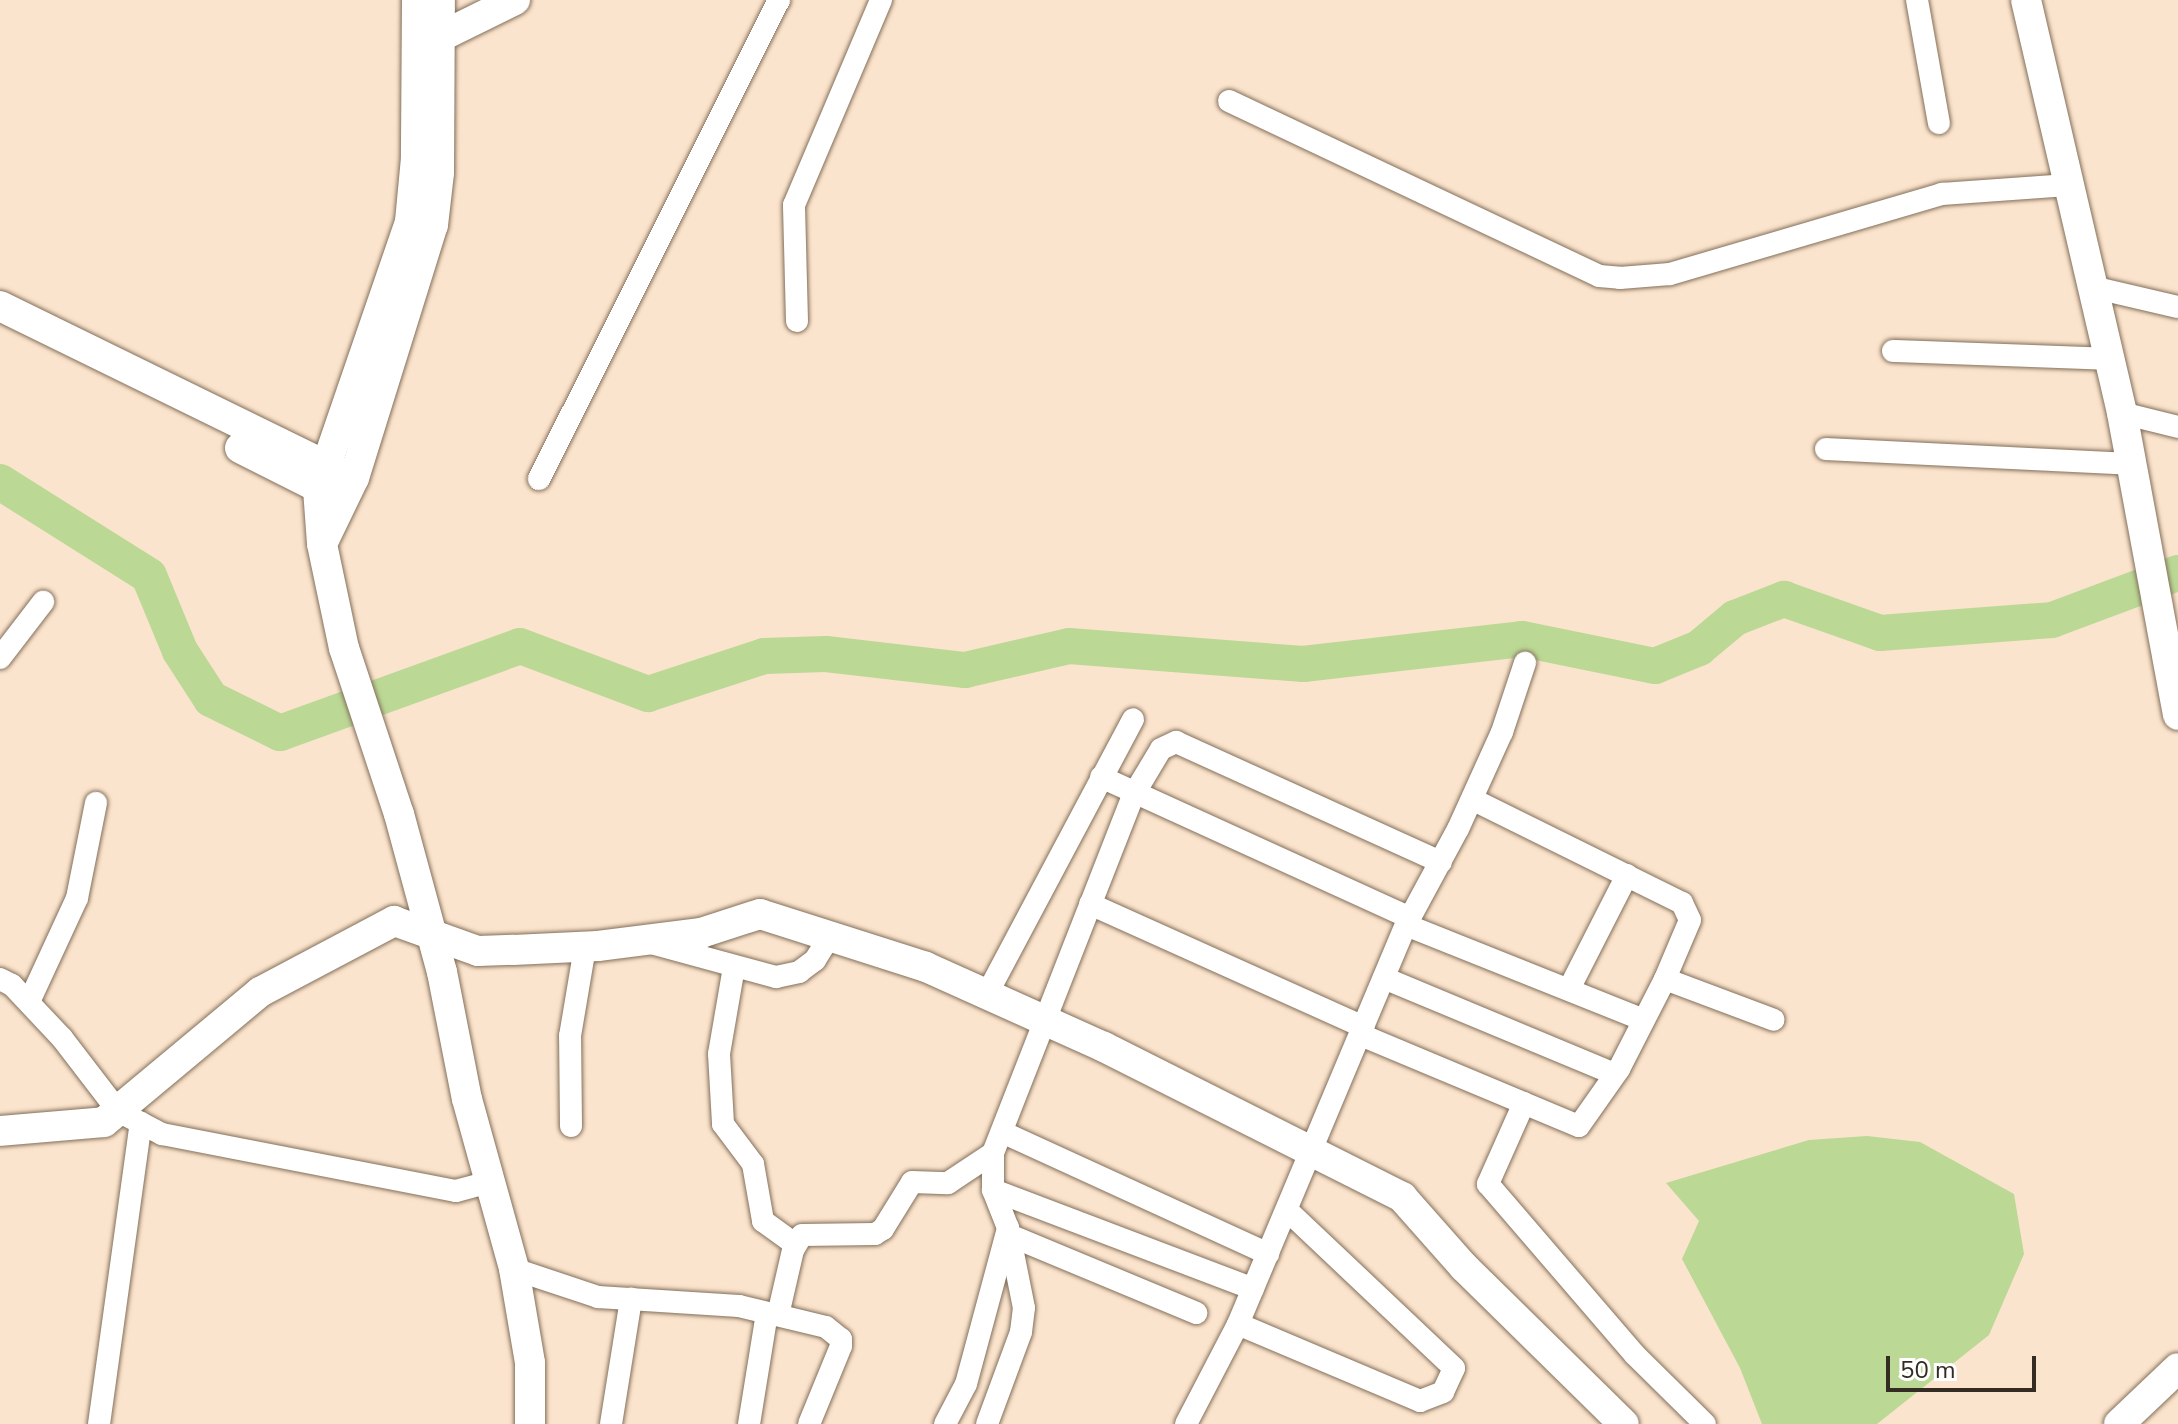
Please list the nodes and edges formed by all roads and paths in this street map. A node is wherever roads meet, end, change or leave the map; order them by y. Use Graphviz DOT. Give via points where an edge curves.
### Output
graph roads {
  1 [pos="397,0"];
  2 [pos="515,0"];
  3 [pos="779,0"];
  4 [pos="881,0"];
  5 [pos="1917,0"];
  6 [pos="2026,0"];
  7 [pos="431,2"];
  8 [pos="472,17"];
  9 [pos="427,34"];
  10 [pos="1229,101"];
  11 [pos="1939,123"];
  12 [pos="2068,185"];
  13 [pos="2092,287"];
  14 [pos="0,306"];
  15 [pos="2178,307"];
  16 [pos="797,321"];
  17 [pos="0,325"];
  18 [pos="1893,351"];
  19 [pos="2109,359"];
  20 [pos="2122,413"];
  21 [pos="2178,427"];
  22 [pos="1826,449"];
  23 [pos="2130,464"];
  24 [pos="322,478"];
  25 [pos="539,479"];
  26 [pos="350,489"];
  27 [pos="322,544"];
  28 [pos="43,602"];
  29 [pos="0,658"];
  30 [pos="1525,663"];
  31 [pos="2178,715"];
  32 [pos="1133,719"];
  33 [pos="1101,777"];
  34 [pos="1134,794"];
  35 [pos="1472,799"];
  36 [pos="96,803"];
  37 [pos="1441,862"];
  38 [pos="1627,875"];
  39 [pos="1090,904"];
  40 [pos="1408,922"];
  41 [pos="431,934"];
  42 [pos="830,936"];
  43 [pos="642,941"];
  44 [pos="585,947"];
  45 [pos="734,967"];
  46 [pos="1384,978"];
  47 [pos="0,979"];
  48 [pos="1665,979"];
  49 [pos="1569,989"];
  50 [pos="987,994"];
  51 [pos="29,1002"];
  52 [pos="1644,1020"];
  53 [pos="1774,1020"];
  54 [pos="1046,1021"];
  55 [pos="1362,1031"];
  56 [pos="1615,1074"];
  57 [pos="1524,1103"];
  58 [pos="129,1117"];
  59 [pos="571,1126"];
  60 [pos="0,1131"];
  61 [pos="1002,1132"];
  62 [pos="993,1153"];
  63 [pos="1312,1154"];
  64 [pos="490,1182"];
  65 [pos="993,1190"];
  66 [pos="1287,1210"];
  67 [pos="1009,1232"];
  68 [pos="795,1244"];
  69 [pos="1268,1254"];
  70 [pos="514,1269"];
  71 [pos="1253,1289"];
  72 [pos="631,1299"];
  73 [pos="1196,1313"];
  74 [pos="772,1314"];
  75 [pos="1238,1324"];
  76 [pos="2178,1368"];
  77 [pos="99,1424"];
  78 [pos="530,1424"];
  79 [pos="611,1424"];
  80 [pos="749,1424"];
  81 [pos="809,1424"];
  82 [pos="945,1424"];
  83 [pos="987,1424"];
  84 [pos="1186,1424"];
  85 [pos="1624,1424"];
  86 [pos="1705,1424"];
  87 [pos="2119,1424"];
  1 -- 9 [label="street"];
  2 -- 8 [label="street"];
  3 -- 25 [label="street"];
  4 -- 16 [label="street" via="794,205"];
  5 -- 11 [label="street"];
  6 -- 12 [label="street"];
  7 -- 8 [label="street"];
  7 -- 9 [label="street"];
  8 -- 9 [label="street"];
  9 -- 24 [label="street" via="410,222"];
  9 -- 26 [label="street" via="439,173 433,225"];
  10 -- 12 [label="street" via="1599,276 1670,274 1942,194"];
  12 -- 13 [label="street"];
  13 -- 15 [label="street"];
  13 -- 19 [label="street"];
  14 -- 24 [label="street"];
  17 -- 24 [label="street"];
  18 -- 19 [label="street"];
  19 -- 20 [label="street"];
  20 -- 21 [label="street"];
  20 -- 23 [label="street"];
  22 -- 23 [label="street"];
  23 -- 31 [label="street"];
  24 -- 26 [label="street"];
  24 -- 27 [label="street"];
  26 -- 27 [label="street"];
  27 -- 41 [label="street" via="344,648"];
  28 -- 29 [label="street"];
  30 -- 35 [label="street"];
  32 -- 33 [label="street"];
  33 -- 34 [label="street"];
  33 -- 50 [label="street"];
  34 -- 37 [label="street" via="1161,749 1176,742"];
  34 -- 39 [label="street"];
  34 -- 40 [label="street"];
  35 -- 37 [label="street"];
  35 -- 38 [label="street"];
  36 -- 51 [label="street" via="77,898"];
  37 -- 40 [label="street"];
  38 -- 48 [label="street" via="1689,911"];
  38 -- 49 [label="street"];
  39 -- 54 [label="street"];
  39 -- 55 [label="street"];
  40 -- 46 [label="street"];
  40 -- 49 [label="street"];
  41 -- 44 [label="street" via="478,951"];
  41 -- 58 [label="street" via="394,921 260,992"];
  41 -- 64 [label="street"];
  42 -- 43 [label="street" via="760,914 701,933"];
  42 -- 45 [label="street" via="815,960 799,972 776,977"];
  42 -- 50 [label="street" via="926,967"];
  43 -- 44 [label="street"];
  43 -- 45 [label="street"];
  44 -- 59 [label="street" via="570,1036"];
  45 -- 68 [label="street" via="719,1054 723,1124 753,1164 763,1221"];
  46 -- 55 [label="street"];
  46 -- 56 [label="street"];
  47 -- 51 [label="street"];
  48 -- 52 [label="street"];
  48 -- 53 [label="street"];
  49 -- 52 [label="street"];
  50 -- 54 [label="street"];
  51 -- 58 [label="street"];
  52 -- 56 [label="street"];
  54 -- 61 [label="street"];
  54 -- 63 [label="street"];
  55 -- 57 [label="street"];
  55 -- 63 [label="street"];
  56 -- 57 [label="street" via="1579,1126"];
  57 -- 86 [label="street" via="1488,1184 1635,1355"];
  58 -- 60 [label="street"];
  58 -- 64 [label="street" via="162,1134 456,1191"];
  58 -- 77 [label="street"];
  61 -- 62 [label="street"];
  61 -- 69 [label="street"];
  62 -- 65 [label="street"];
  62 -- 68 [label="street" via="948,1183 912,1182 875,1234 810,1233"];
  63 -- 66 [label="street"];
  63 -- 85 [label="street" via="1402,1197"];
  64 -- 70 [label="street"];
  65 -- 67 [label="street"];
  65 -- 71 [label="street"];
  66 -- 69 [label="street"];
  66 -- 75 [label="street" via="1454,1368 1443,1392 1420,1401"];
  67 -- 73 [label="street"];
  67 -- 82 [label="street" via="966,1384"];
  67 -- 83 [label="street" via="1024,1308 1021,1332"];
  68 -- 74 [label="street"];
  69 -- 71 [label="street"];
  70 -- 72 [label="street" via="579,1292"];
  70 -- 78 [label="street" via="530,1363"];
  71 -- 75 [label="street"];
  72 -- 74 [label="street" via="739,1306"];
  72 -- 79 [label="street"];
  74 -- 80 [label="street"];
  74 -- 81 [label="street" via="826,1327 841,1339"];
  75 -- 84 [label="street"];
  76 -- 87 [label="street"];
}
